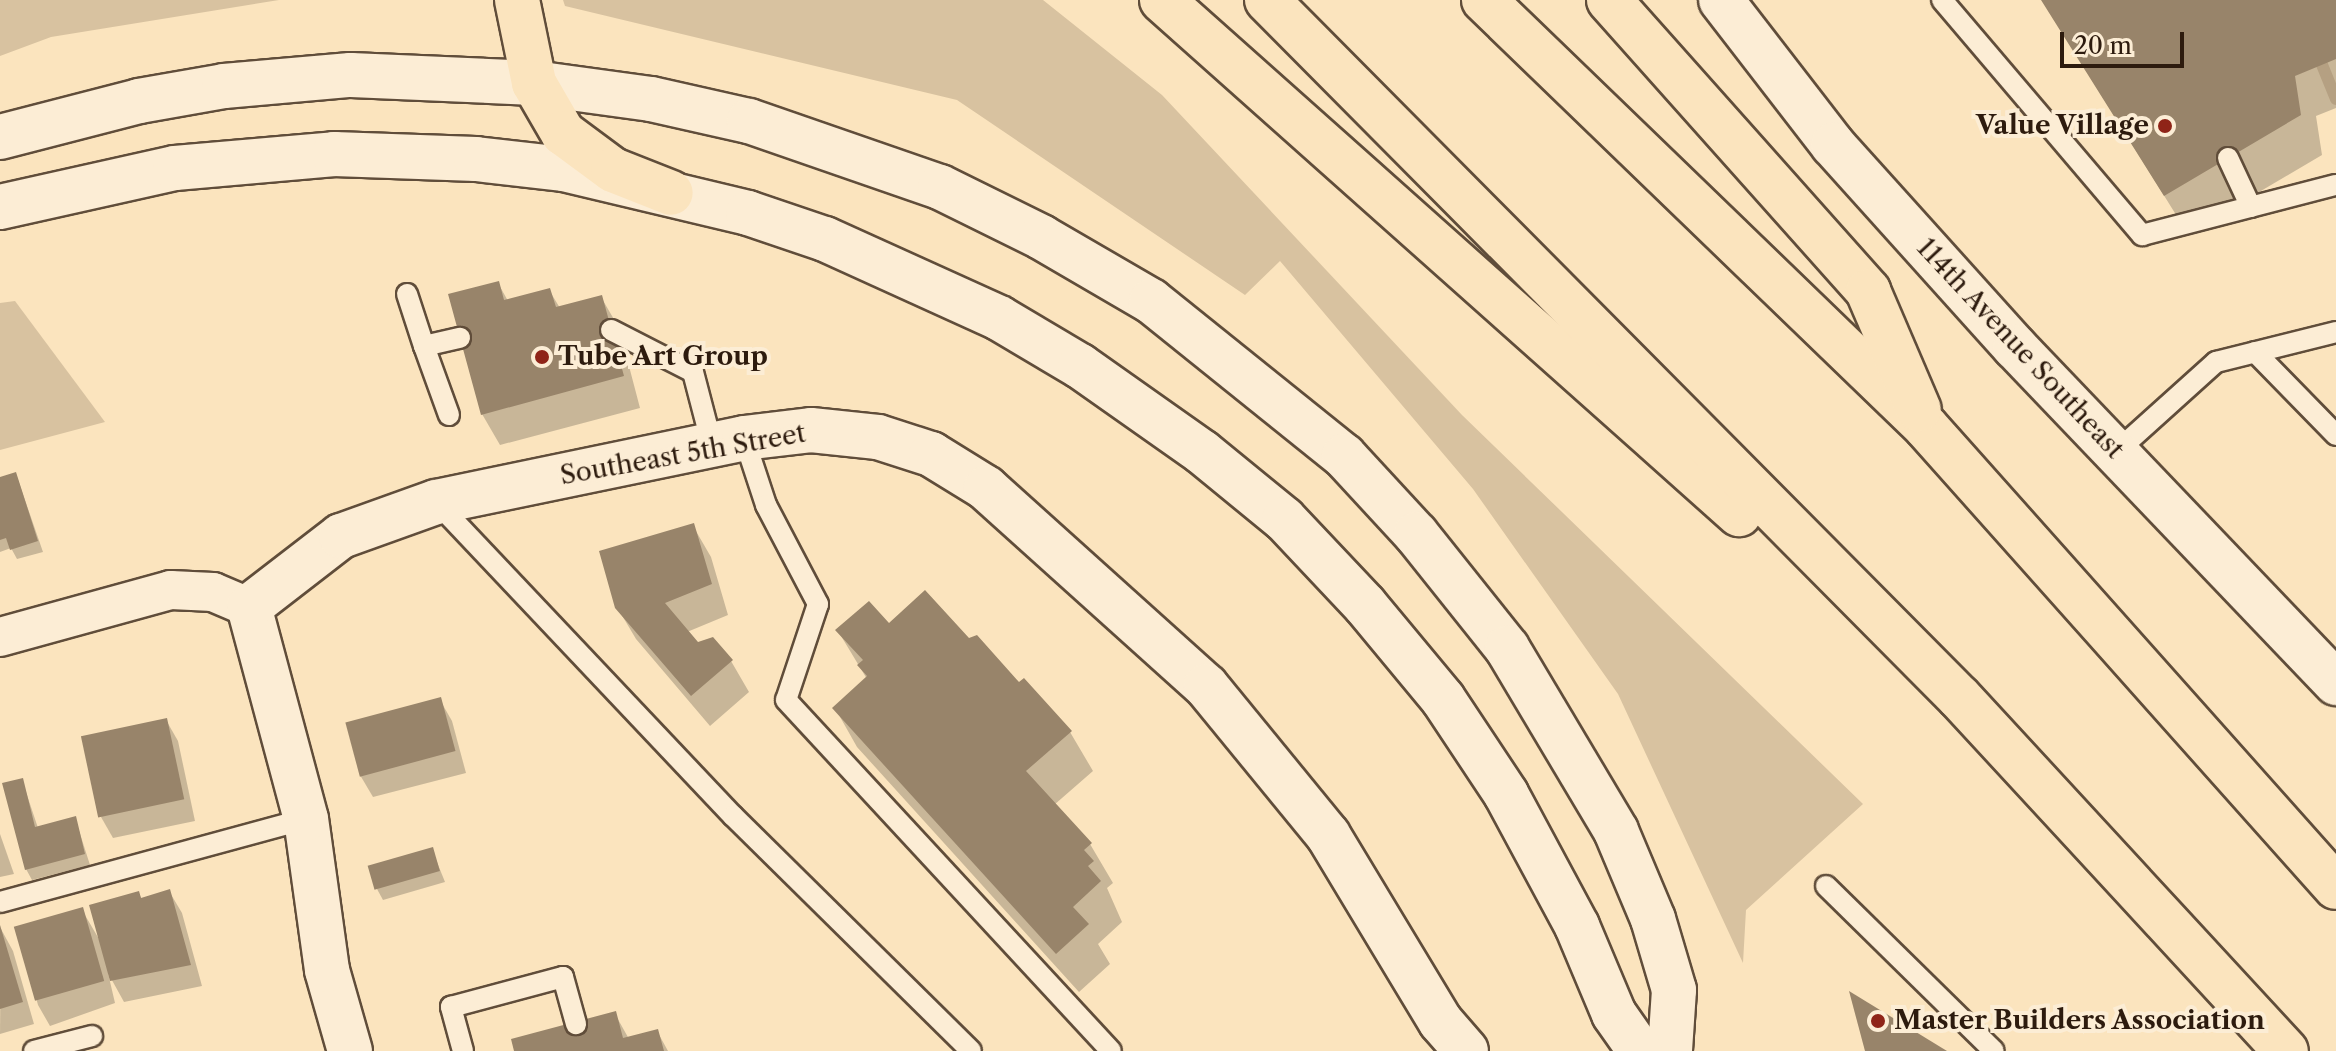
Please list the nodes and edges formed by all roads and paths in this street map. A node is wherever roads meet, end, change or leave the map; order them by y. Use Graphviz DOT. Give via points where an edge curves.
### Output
graph roads {
  1 [pos="1162,0"];
  2 [pos="1267,0"];
  3 [pos="1484,0"];
  4 [pos="1609,0"];
  5 [pos="1721,0"];
  6 [pos="1942,0"];
  7 [pos="520,14"];
  8 [pos="534,83"];
  9 [pos="0,137"];
  10 [pos="2228,158"];
  11 [pos="2336,185"];
  12 [pos="671,193"];
  13 [pos="0,207"];
  14 [pos="2251,207"];
  15 [pos="407,294"];
  16 [pos="611,330"];
  17 [pos="2336,332"];
  18 [pos="460,338"];
  19 [pos="424,346"];
  20 [pos="2255,352"];
  21 [pos="449,415"];
  22 [pos="1926,427"];
  23 [pos="2336,435"];
  24 [pos="728,442"];
  25 [pos="2116,452"];
  26 [pos="436,502"];
  27 [pos="249,607"];
  28 [pos="0,637"];
  29 [pos="2336,683"];
  30 [pos="1959,697"];
  31 [pos="306,819"];
  32 [pos="1826,886"];
  33 [pos="2336,887"];
  34 [pos="0,902"];
  35 [pos="576,1024"];
  36 [pos="92,1036"];
  37 [pos="34,1051"];
  38 [pos="350,1051"];
  39 [pos="463,1051"];
  40 [pos="971,1051"];
  41 [pos="1111,1051"];
  42 [pos="1466,1051"];
  43 [pos="1640,1051"];
  44 [pos="1670,1051"];
  45 [pos="1994,1051"];
  46 [pos="2286,1051"];
  1 -- 30 [label="highway" via="1813,580"];
  2 -- 30 [label="highway"];
  3 -- 22 [label="highway"];
  4 -- 22 [label="highway" via="1868,291"];
  5 -- 25 [label="main road, 114th Avenue Southeast" via="1833,145"];
  6 -- 14 [label="lane" via="2142,235"];
  7 -- 8 [label="highway"];
  8 -- 9 [label="main road" via="351,75 224,86 139,101"];
  8 -- 12 [label="highway" via="547,112 583,152"];
  8 -- 44 [label="main road" via="651,99 749,121 940,187 1041,237 1151,301 1263,386 1344,456 1416,534 1507,648 1571,749 1616,831 1653,919 1674,990"];
  10 -- 14 [label="lane"];
  11 -- 14 [label="lane"];
  12 -- 13 [label="main road" via="564,169 476,159 334,154 175,168"];
  12 -- 43 [label="main road" via="825,239 999,318 1129,401 1284,519 1443,699 1506,794 1577,926 1614,1014"];
  15 -- 19 [label="lane"];
  16 -- 24 [label="lane" via="693,372"];
  17 -- 20 [label="lane"];
  18 -- 19 [label="lane"];
  19 -- 21 [label="lane"];
  20 -- 23 [label="lane"];
  20 -- 25 [label="lane" via="2216,362"];
  22 -- 33 [label="highway"];
  24 -- 26 [label="main road, Southeast 5th Street"];
  24 -- 41 [label="lane" via="818,604 786,700"];
  24 -- 42 [label="main road, Southeast 5th Street" via="811,430 878,437 931,454 986,488 1206,686 1328,835 1441,1022"];
  25 -- 29 [label="main road, 114th Avenue Southeast"];
  26 -- 27 [label="main road, Southeast 5th Street" via="341,536"];
  26 -- 40 [label="lane" via="733,816"];
  27 -- 28 [label="street" via="213,592 171,590"];
  27 -- 31 [label="main road"];
  30 -- 46 [label="highway"];
  31 -- 34 [label="lane"];
  31 -- 38 [label="main road" via="327,970"];
  32 -- 45 [label="lane"];
  35 -- 39 [label="lane" via="563,977 451,1007"];
  36 -- 37 [label="lane"];
}
